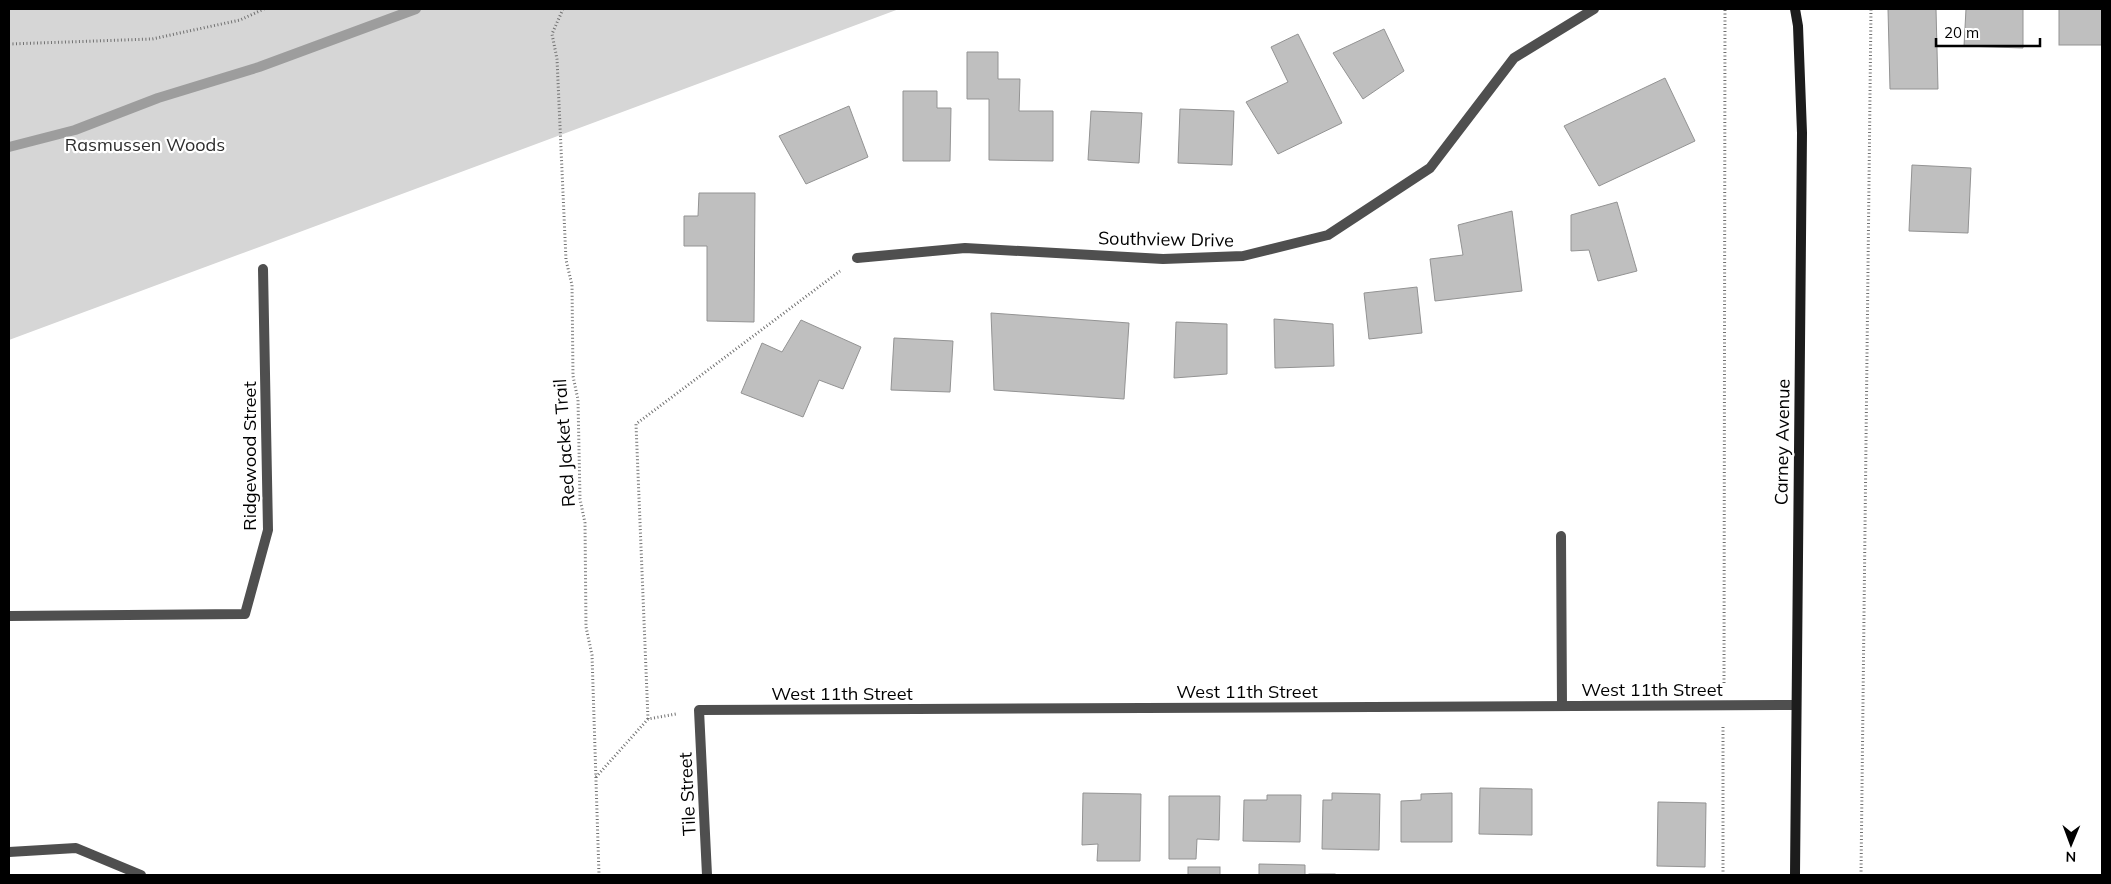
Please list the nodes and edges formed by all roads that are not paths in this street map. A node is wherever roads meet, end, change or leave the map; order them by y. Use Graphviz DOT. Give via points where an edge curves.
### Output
graph roads {
  1 [pos="1594,9"];
  2 [pos="1795,9"];
  3 [pos="857,258"];
  4 [pos="263,269"];
  5 [pos="1561,536"];
  6 [pos="9,616"];
  7 [pos="1796,705"];
  8 [pos="1562,706"];
  9 [pos="699,710"];
  10 [pos="9,852"];
  11 [pos="142,875"];
  12 [pos="706,875"];
  13 [pos="1795,875"];
  1 -- 3 [label="street, Southview Drive" via="1514,58 1430,168 1328,236 1243,256 1163,258 965,248"];
  2 -- 7 [label="main road, Carney Avenue" via="1802,134"];
  4 -- 6 [label="street, Ridgewood Street" via="268,530 245,614"];
  5 -- 8 [label="street"];
  7 -- 8 [label="street, West 11th Street"];
  7 -- 13 [label="main road, Carney Avenue"];
  8 -- 9 [label="street, West 11th Street"];
  9 -- 12 [label="street, Tile Street"];
  10 -- 11 [label="street" via="76,848"];
}
